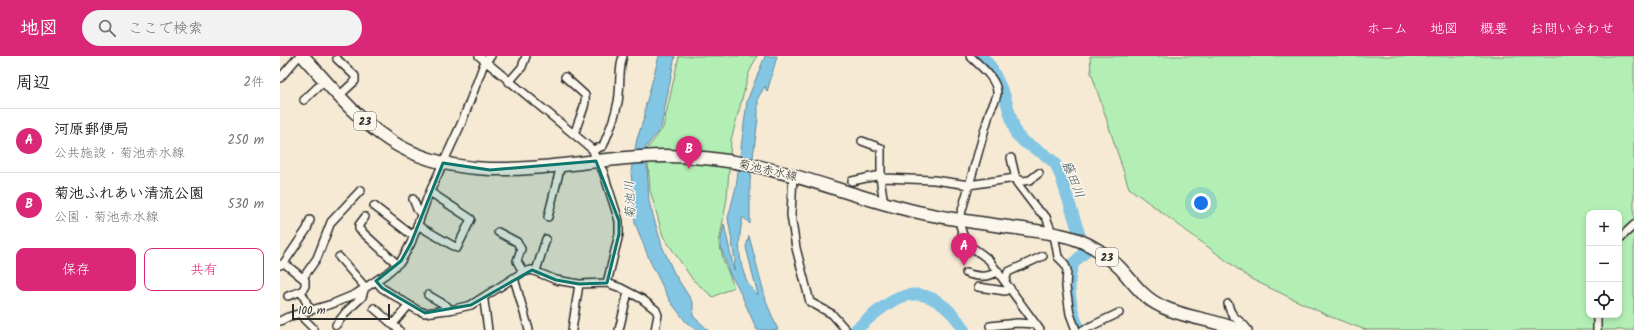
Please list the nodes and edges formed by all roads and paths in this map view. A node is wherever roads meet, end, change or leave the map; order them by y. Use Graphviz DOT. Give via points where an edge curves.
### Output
graph roads {
  1 [pos="300,56"];
  2 [pos="303,56"];
  3 [pos="479,56"];
  4 [pos="491,56"];
  5 [pos="526,56"];
  6 [pos="623,56"];
  7 [pos="970,56"];
  8 [pos="337,59"];
  9 [pos="485,61"];
  10 [pos="565,77"];
  11 [pos="280,78"];
  12 [pos="325,80"];
  13 [pos="509,82"];
  14 [pos="340,95"];
  15 [pos="304,100"];
  16 [pos="575,135"];
  17 [pos="862,141"];
  18 [pos="595,156"];
  19 [pos="1011,158"];
  20 [pos="443,163"];
  21 [pos="561,165"];
  22 [pos="1039,173"];
  23 [pos="792,175"];
  24 [pos="880,177"];
  25 [pos="1015,178"];
  26 [pos="852,181"];
  27 [pos="969,185"];
  28 [pos="361,190"];
  29 [pos="430,192"];
  30 [pos="413,199"];
  31 [pos="884,204"];
  32 [pos="374,206"];
  33 [pos="421,214"];
  34 [pos="365,217"];
  35 [pos="548,217"];
  36 [pos="310,220"];
  37 [pos="959,221"];
  38 [pos="418,224"];
  39 [pos="1634,225"];
  40 [pos="498,232"];
  41 [pos="1053,233"];
  42 [pos="413,236"];
  43 [pos="1622,236"];
  44 [pos="546,240"];
  45 [pos="1043,256"];
  46 [pos="339,257"];
  47 [pos="282,264"];
  48 [pos="397,264"];
  49 [pos="536,271"];
  50 [pos="998,271"];
  51 [pos="523,272"];
  52 [pos="966,273"];
  53 [pos="303,278"];
  54 [pos="514,278"];
  55 [pos="376,281"];
  56 [pos="1005,281"];
  57 [pos="607,283"];
  58 [pos="578,284"];
  59 [pos="366,287"];
  60 [pos="978,287"];
  61 [pos="1010,288"];
  62 [pos="301,291"];
  63 [pos="628,292"];
  64 [pos="428,295"];
  65 [pos="288,296"];
  66 [pos="482,298"];
  67 [pos="1228,304"];
  68 [pos="409,305"];
  69 [pos="374,308"];
  70 [pos="310,310"];
  71 [pos="449,310"];
  72 [pos="302,313"];
  73 [pos="1119,313"];
  74 [pos="1597,318"];
  75 [pos="280,321"];
  76 [pos="393,324"];
  77 [pos="336,325"];
  78 [pos="990,326"];
  79 [pos="1038,327"];
  80 [pos="1222,327"];
  81 [pos="313,328"];
  82 [pos="399,330"];
  83 [pos="488,330"];
  84 [pos="529,330"];
  85 [pos="572,330"];
  86 [pos="619,330"];
  87 [pos="655,330"];
  88 [pos="846,330"];
  89 [pos="1076,330"];
  90 [pos="1082,330"];
  91 [pos="1238,330"];
  92 [pos="1248,330"];
  93 [pos="1597,330"];
  1 -- 11 [label="street"];
  2 -- 12 [label="main road, 菊池赤水線 / 23"];
  3 -- 9 [label="street"];
  4 -- 9 [label="street"];
  5 -- 13 [label="street" via="522,68"];
  6 -- 18 [label="street" via="618,102 612,126 603,146"];
  7 -- 27 [label="street" via="990,77 997,94"];
  8 -- 14 [label="street" via="355,76 355,81"];
  9 -- 13 [label="street"];
  9 -- 20 [label="street"];
  10 -- 16 [label="street" via="585,95 586,101"];
  12 -- 14 [label="main road, 菊池赤水線 / 23"];
  12 -- 15 [label="street"];
  13 -- 16 [label="street"];
  14 -- 20 [label="main road, 菊池赤水線 / 23" via="368,123 400,146"];
  16 -- 18 [label="street"];
  17 -- 24 [label="street" via="880,148"];
  18 -- 21 [label="main road, 菊池赤水線 / 23"];
  18 -- 23 [label="main road, 菊池赤水線 / 23" via="615,159 672,156 704,158"];
  18 -- 57 [label="street" via="603,171 619,221 619,234"];
  19 -- 25 [label="street"];
  20 -- 21 [label="main road, 菊池赤水線 / 23" via="490,170"];
  20 -- 29 [label="street"];
  21 -- 35 [label="street"];
  22 -- 25 [label="street" via="1030,180"];
  23 -- 31 [label="main road, 菊池赤水線 / 23"];
  23 -- 88 [label="street" via="791,215 796,248 810,302 823,308"];
  24 -- 26 [label="street"];
  24 -- 27 [label="street"];
  24 -- 31 [label="street"];
  25 -- 27 [label="street"];
  25 -- 41 [label="street" via="1036,208 1046,217"];
  27 -- 37 [label="street"];
  28 -- 53 [label="street" via="331,222 317,258"];
  29 -- 33 [label="street"];
  29 -- 38 [label="street" via="471,219 456,248"];
  30 -- 33 [label="street"];
  31 -- 37 [label="main road, 菊池赤水線 / 23"];
  32 -- 42 [label="street"];
  33 -- 38 [label="street"];
  34 -- 48 [label="street" via="359,225 359,230"];
  36 -- 47 [label="street" via="307,229"];
  37 -- 41 [label="main road, 菊池赤水線 / 23"];
  37 -- 50 [label="street" via="966,243 989,260"];
  38 -- 42 [label="street"];
  39 -- 43 [label="street"];
  40 -- 51 [label="street" via="517,242 522,249 517,261"];
  41 -- 80 [label="main road, 菊池赤水線 / 23" via="1093,247 1119,268 1144,295 1161,306"];
  41 -- 89 [label="street" via="1058,257 1067,270 1066,286 1070,314"];
  42 -- 48 [label="street" via="411,244"];
  44 -- 49 [label="street"];
  45 -- 56 [label="street" via="1008,272"];
  46 -- 59 [label="street"];
  47 -- 53 [label="street"];
  48 -- 55 [label="street"];
  49 -- 51 [label="street"];
  49 -- 58 [label="street" via="556,280"];
  50 -- 52 [label="street" via="991,276"];
  50 -- 56 [label="street"];
  51 -- 54 [label="street"];
  53 -- 62 [label="street" via="306,280"];
  54 -- 66 [label="street"];
  54 -- 84 [label="street"];
  55 -- 59 [label="street"];
  55 -- 68 [label="street" via="382,288"];
  56 -- 61 [label="street"];
  57 -- 58 [label="street"];
  57 -- 63 [label="street"];
  58 -- 85 [label="street"];
  59 -- 70 [label="street" via="341,301"];
  59 -- 77 [label="street" via="362,297"];
  60 -- 61 [label="street" via="1005,291"];
  61 -- 79 [label="street"];
  62 -- 65 [label="street"];
  62 -- 70 [label="street"];
  63 -- 86 [label="street"];
  63 -- 87 [label="street" via="642,298 656,310 658,315"];
  64 -- 71 [label="street" via="447,306"];
  66 -- 71 [label="street" via="471,305"];
  66 -- 83 [label="street"];
  67 -- 92 [label="street" via="1234,317"];
  68 -- 71 [label="street" via="425,313"];
  68 -- 76 [label="street"];
  69 -- 76 [label="street"];
  70 -- 72 [label="street"];
  72 -- 75 [label="street"];
  72 -- 81 [label="street"];
  73 -- 90 [label="street"];
  74 -- 93 [label="street"];
  76 -- 82 [label="street"];
  78 -- 79 [label="street" via="1018,323"];
  80 -- 91 [label="main road, 菊池赤水線 / 23"];
}
